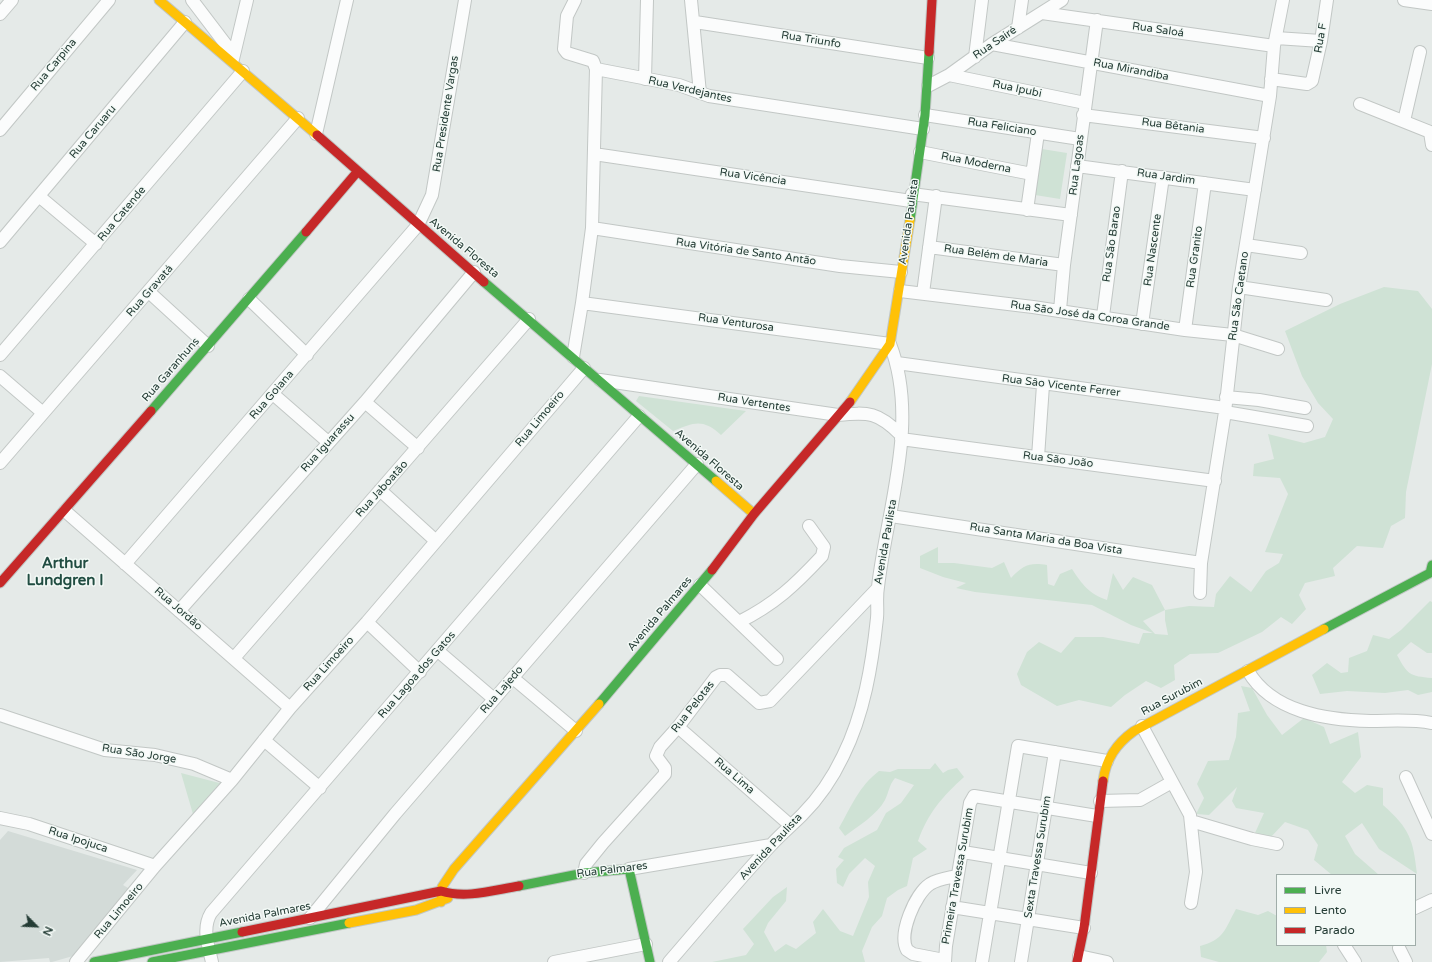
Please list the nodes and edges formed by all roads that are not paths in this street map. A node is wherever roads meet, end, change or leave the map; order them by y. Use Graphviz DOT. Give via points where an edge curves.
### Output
graph roads {
  1 [pos="12,0"];
  2 [pos="109,0"];
  3 [pos="159,0"];
  4 [pos="192,0"];
  5 [pos="247,0"];
  6 [pos="347,0"];
  7 [pos="465,0"];
  8 [pos="575,0"];
  9 [pos="647,0"];
  10 [pos="691,0"];
  11 [pos="932,0"];
  12 [pos="982,0"];
  13 [pos="1022,0"];
  14 [pos="1062,0"];
  15 [pos="1283,0"];
  16 [pos="1327,0"];
  17 [pos="1404,0"];
  18 [pos="1432,4"];
  19 [pos="1042,13"];
  20 [pos="0,14"];
  21 [pos="1096,20"];
  22 [pos="185,22"];
  23 [pos="694,22"];
  24 [pos="1018,28"];
  25 [pos="1321,41"];
  26 [pos="1275,42"];
  27 [pos="992,44"];
  28 [pos="1420,52"];
  29 [pos="975,57"];
  30 [pos="233,58"];
  31 [pos="928,58"];
  32 [pos="1091,62"];
  33 [pos="596,69"];
  34 [pos="242,71"];
  35 [pos="949,74"];
  36 [pos="644,79"];
  37 [pos="1272,79"];
  38 [pos="928,86"];
  39 [pos="700,93"];
  40 [pos="1270,96"];
  41 [pos="1085,103"];
  42 [pos="1360,104"];
  43 [pos="925,115"];
  44 [pos="1083,115"];
  45 [pos="298,118"];
  46 [pos="1404,121"];
  47 [pos="923,129"];
  48 [pos="0,130"];
  49 [pos="1038,133"];
  50 [pos="316,134"];
  51 [pos="1264,138"];
  52 [pos="1080,139"];
  53 [pos="1432,145"];
  54 [pos="920,152"];
  55 [pos="594,154"];
  56 [pos="1077,166"];
  57 [pos="358,171"];
  58 [pos="1122,171"];
  59 [pos="1032,174"];
  60 [pos="1163,177"];
  61 [pos="1205,183"];
  62 [pos="1255,190"];
  63 [pos="936,196"];
  64 [pos="40,197"];
  65 [pos="912,197"];
  66 [pos="1027,210"];
  67 [pos="1071,215"];
  68 [pos="418,225"];
  69 [pos="592,228"];
  70 [pos="0,242"];
  71 [pos="96,244"];
  72 [pos="1246,245"];
  73 [pos="929,247"];
  74 [pos="1301,253"];
  75 [pos="1064,264"];
  76 [pos="474,272"];
  77 [pos="901,272"];
  78 [pos="1239,287"];
  79 [pos="900,291"];
  80 [pos="149,292"];
  81 [pos="923,293"];
  82 [pos="249,299"];
  83 [pos="1326,300"];
  84 [pos="582,303"];
  85 [pos="1060,310"];
  86 [pos="1102,316"];
  87 [pos="529,319"];
  88 [pos="1142,324"];
  89 [pos="1185,330"];
  90 [pos="1233,335"];
  91 [pos="890,344"];
  92 [pos="208,346"];
  93 [pos="1278,349"];
  94 [pos="0,355"];
  95 [pos="307,355"];
  96 [pos="573,357"];
  97 [pos="897,363"];
  98 [pos="584,368"];
  99 [pos="0,376"];
  100 [pos="600,380"];
  101 [pos="1043,385"];
  102 [pos="273,394"];
  103 [pos="364,402"];
  104 [pos="1225,406"];
  105 [pos="1305,408"];
  106 [pos="43,413"];
  107 [pos="838,415"];
  108 [pos="639,416"];
  109 [pos="1307,426"];
  110 [pos="901,437"];
  111 [pos="328,442"];
  112 [pos="418,448"];
  113 [pos="1038,457"];
  114 [pos="0,463"];
  115 [pos="697,464"];
  116 [pos="1215,481"];
  117 [pos="380,490"];
  118 [pos="65,511"];
  119 [pos="754,514"];
  120 [pos="891,516"];
  121 [pos="809,526"];
  122 [pos="436,541"];
  123 [pos="1201,563"];
  124 [pos="126,564"];
  125 [pos="1431,571"];
  126 [pos="0,583"];
  127 [pos="700,586"];
  128 [pos="877,589"];
  129 [pos="1200,593"];
  130 [pos="180,611"];
  131 [pos="366,622"];
  132 [pos="739,622"];
  133 [pos="438,651"];
  134 [pos="234,658"];
  135 [pos="777,659"];
  136 [pos="1248,670"];
  137 [pos="420,672"];
  138 [pos="513,678"];
  139 [pos="494,699"];
  140 [pos="290,708"];
  141 [pos="0,715"];
  142 [pos="1432,723"];
  143 [pos="1142,726"];
  144 [pos="678,727"];
  145 [pos="576,731"];
  146 [pos="264,740"];
  147 [pos="1055,752"];
  148 [pos="1107,761"];
  149 [pos="1406,777"];
  150 [pos="232,780"];
  151 [pos="1172,782"];
  152 [pos="320,788"];
  153 [pos="1100,801"];
  154 [pos="1009,802"];
  155 [pos="1046,809"];
  156 [pos="1097,816"];
  157 [pos="0,818"];
  158 [pos="1191,821"];
  159 [pos="790,825"];
  160 [pos="1432,834"];
  161 [pos="1277,844"];
  162 [pos="771,845"];
  163 [pos="962,852"];
  164 [pos="1000,857"];
  165 [pos="1037,863"];
  166 [pos="155,866"];
  167 [pos="629,869"];
  168 [pos="584,873"];
  169 [pos="1091,873"];
  170 [pos="957,876"];
  171 [pos="441,891"];
  172 [pos="453,895"];
  173 [pos="1432,900"];
  174 [pos="441,902"];
  175 [pos="1191,903"];
  176 [pos="952,907"];
  177 [pos="1416,908"];
  178 [pos="990,913"];
  179 [pos="310,918"];
  180 [pos="1027,919"];
  181 [pos="1084,928"];
  182 [pos="646,944"];
  183 [pos="1345,946"];
  184 [pos="1399,948"];
  185 [pos="210,950"];
  186 [pos="1078,959"];
  187 [pos="945,961"];
  188 [pos="76,962"];
  189 [pos="94,962"];
  190 [pos="152,962"];
  191 [pos="554,962"];
  192 [pos="650,962"];
  193 [pos="669,962"];
  194 [pos="982,962"];
  195 [pos="1021,962"];
  196 [pos="1107,962"];
  197 [pos="1356,962"];
  198 [pos="1406,962"];
  1 -- 20 [label="street"];
  2 -- 48 [label="street, Rua Carpina"];
  3 -- 22 [label="main road, Avenida Floresta"];
  4 -- 30 [label="street"];
  5 -- 30 [label="street"];
  6 -- 50 [label="street"];
  7 -- 68 [label="street, Rua Presidente Vargas" via="432,195"];
  8 -- 33 [label="street, Rua Verdejantes" via="568,16 564,49 567,53 593,61"];
  9 -- 36 [label="street"];
  10 -- 23 [label="street"];
  11 -- 31 [label="main road, Avenida Paulista"];
  12 -- 29 [label="street"];
  13 -- 24 [label="street"];
  14 -- 19 [label="street, Rua Sairé"];
  15 -- 26 [label="street, Rua São Caetano"];
  16 -- 25 [label="street, Rua F"];
  17 -- 18 [label="street"];
  19 -- 21 [label="street, Rua Saloá"];
  19 -- 24 [label="street, Rua Sairé"];
  21 -- 26 [label="street, Rua Saloá"];
  21 -- 32 [label="street, Rua Lagoas"];
  22 -- 30 [label="main road, Avenida Floresta"];
  22 -- 64 [label="street, Rua Caruaru"];
  23 -- 31 [label="street, Rua Triunfo"];
  23 -- 39 [label="street"];
  24 -- 27 [label="street, Rua Sairé"];
  25 -- 26 [label="street, Rua Saloá"];
  25 -- 37 [label="street, Rua F" via="1312,81 1306,84"];
  26 -- 37 [label="street, Rua São Caetano"];
  27 -- 29 [label="street, Rua Sairé"];
  27 -- 32 [label="street, Rua Mirandiba"];
  28 -- 46 [label="street"];
  29 -- 35 [label="street, Rua Sairé"];
  30 -- 34 [label="main road, Avenida Floresta"];
  31 -- 38 [label="main road, Avenida Paulista"];
  32 -- 40 [label="street, Rua Mirandiba"];
  32 -- 41 [label="street, Rua Lagoas"];
  33 -- 36 [label="street, Rua Verdejantes"];
  33 -- 55 [label="street"];
  34 -- 45 [label="main road, Avenida Floresta"];
  34 -- 71 [label="street, Rua Catende"];
  35 -- 38 [label="street, Rua Sairé"];
  35 -- 41 [label="street, Rua Ipubi"];
  36 -- 39 [label="street, Rua Verdejantes" via="679,85"];
  37 -- 40 [label="street, Rua São Caetano"];
  38 -- 43 [label="main road, Avenida Paulista"];
  39 -- 47 [label="street, Rua Verdejantes"];
  40 -- 51 [label="street, Rua São Caetano"];
  41 -- 44 [label="street, Rua Lagoas"];
  42 -- 46 [label="street"];
  43 -- 47 [label="main road, Avenida Paulista"];
  43 -- 49 [label="street, Rua Feliciano"];
  44 -- 51 [label="street, Rua Bêtania"];
  44 -- 52 [label="street, Rua Lagoas"];
  45 -- 50 [label="main road, Avenida Floresta"];
  45 -- 80 [label="street, Rua Gravatá"];
  46 -- 53 [label="street" via="1430,132"];
  47 -- 54 [label="main road, Avenida Paulista"];
  49 -- 52 [label="street, Rua Feliciano"];
  49 -- 59 [label="street"];
  50 -- 57 [label="main road, Avenida Floresta"];
  51 -- 62 [label="street, Rua São Caetano"];
  52 -- 56 [label="street, Rua Lagoas"];
  54 -- 59 [label="street, Rua Moderna"];
  54 -- 65 [label="main road, Avenida Paulista"];
  55 -- 65 [label="street, Rua Vicência"];
  55 -- 69 [label="street"];
  56 -- 58 [label="street, Rua Jardim"];
  56 -- 67 [label="street, Rua Lagoas"];
  57 -- 68 [label="main road, Avenida Floresta"];
  57 -- 82 [label="main road, Rua Garanhuns"];
  58 -- 60 [label="street, Rua Jardim"];
  58 -- 86 [label="street, Rua São Barao"];
  59 -- 66 [label="street"];
  60 -- 61 [label="street, Rua Jardim"];
  60 -- 88 [label="street, Rua Nascente"];
  61 -- 62 [label="street, Rua Jardim"];
  61 -- 89 [label="street, Rua Granito"];
  62 -- 72 [label="street, Rua São Caetano"];
  63 -- 65 [label="street, Rua Vicência"];
  63 -- 66 [label="street, Rua Vicência"];
  63 -- 73 [label="street"];
  64 -- 70 [label="street, Rua Caruaru"];
  64 -- 71 [label="street"];
  65 -- 77 [label="main road, Avenida Paulista"];
  66 -- 67 [label="street, Rua Vicência"];
  67 -- 75 [label="street, Rua Lagoas"];
  68 -- 76 [label="main road, Avenida Floresta"];
  68 -- 95 [label="street, Rua Goiana"];
  69 -- 77 [label="street, Rua Vitória de Santo Antão" via="840,266"];
  69 -- 84 [label="street"];
  71 -- 94 [label="street, Rua Catende"];
  72 -- 74 [label="street"];
  72 -- 78 [label="street, Rua São Caetano"];
  73 -- 75 [label="street, Rua Belém de Maria"];
  73 -- 81 [label="street"];
  75 -- 85 [label="street, Rua Lagoas"];
  76 -- 87 [label="main road, Avenida Floresta"];
  76 -- 103 [label="street, Rua Iguarassu"];
  77 -- 79 [label="main road, Avenida Paulista"];
  78 -- 83 [label="street"];
  78 -- 90 [label="street, Rua São Caetano"];
  79 -- 81 [label="street, Rua São José da Coroa Grande"];
  79 -- 91 [label="main road, Avenida Paulista"];
  80 -- 92 [label="street"];
  80 -- 106 [label="street, Rua Gravatá"];
  81 -- 85 [label="street, Rua São José da Coroa Grande"];
  82 -- 92 [label="main road, Rua Garanhuns"];
  82 -- 95 [label="street"];
  84 -- 91 [label="street, Rua Venturosa"];
  84 -- 96 [label="street"];
  85 -- 86 [label="street, Rua São José da Coroa Grande"];
  86 -- 88 [label="street, Rua São José da Coroa Grande"];
  87 -- 96 [label="main road, Avenida Floresta"];
  87 -- 112 [label="street, Rua Jaboatão"];
  88 -- 89 [label="street, Rua São José da Coroa Grande"];
  89 -- 90 [label="street, Rua São José da Coroa Grande"];
  90 -- 93 [label="street, Rua São José da Coroa Grande"];
  90 -- 104 [label="street, Rua São Caetano"];
  91 -- 97 [label="street, Avenida Paulista"];
  91 -- 107 [label="main road, Avenida Palmares" via="854,398"];
  92 -- 118 [label="main road, Rua Garanhuns"];
  95 -- 102 [label="street, Rua Goiana"];
  96 -- 98 [label="main road, Avenida Floresta"];
  97 -- 101 [label="street, Rua Sâo Vicente Ferrer"];
  97 -- 110 [label="street, Avenida Paulista"];
  98 -- 100 [label="main road, Avenida Floresta"];
  98 -- 122 [label="street, Rua Limoeiro"];
  99 -- 106 [label="street"];
  100 -- 107 [label="street, Rua Vertentes"];
  100 -- 108 [label="main road, Avenida Floresta"];
  101 -- 104 [label="street, Rua Sâo Vicente Ferrer"];
  101 -- 113 [label="street"];
  102 -- 111 [label="street"];
  102 -- 124 [label="street, Rua Goiana"];
  103 -- 111 [label="street, Rua Iguarassu"];
  103 -- 112 [label="street"];
  104 -- 105 [label="street" via="1259,400"];
  104 -- 109 [label="street"];
  104 -- 116 [label="street, Rua São Caetano"];
  106 -- 114 [label="street, Rua Gravatá"];
  107 -- 110 [label="street, Rua Vertentes" via="868,414 884,421"];
  107 -- 119 [label="main road, Avenida Palmares"];
  108 -- 115 [label="main road, Avenida Floresta"];
  108 -- 133 [label="street, Rua Lagoa dos Gatos"];
  110 -- 113 [label="street, Rua São João"];
  110 -- 120 [label="street, Avenida Paulista"];
  111 -- 130 [label="street, Rua Iguarassu"];
  112 -- 117 [label="street, Rua Jaboatão"];
  113 -- 116 [label="street, Rua São João"];
  115 -- 119 [label="main road, Avenida Floresta"];
  115 -- 138 [label="street, Rua Lajedo"];
  116 -- 123 [label="street, Rua São Caetano"];
  117 -- 122 [label="street"];
  117 -- 134 [label="street, Rua Jaboatão"];
  118 -- 124 [label="street, Rua Jordão"];
  118 -- 126 [label="main road, Rua Garanhuns"];
  119 -- 127 [label="main road, Avenida Palmares"];
  120 -- 123 [label="street, Rua Santa Maria da Boa Vista"];
  120 -- 128 [label="street, Avenida Paulista"];
  121 -- 132 [label="street" via="824,547 822,556 786,593 765,609"];
  122 -- 131 [label="street, Rua Limoeiro"];
  123 -- 129 [label="street, Rua São Caetano"];
  124 -- 130 [label="street, Rua Jordão"];
  125 -- 136 [label="main road, Rua Surubim"];
  127 -- 132 [label="street"];
  127 -- 145 [label="main road, Avenida Palmares"];
  128 -- 144 [label="street, Rua Pelotas" via="770,702 759,703 732,678 720,674"];
  128 -- 159 [label="street, Avenida Paulista" via="877,617 865,695 859,717 843,756 830,778 802,815"];
  130 -- 134 [label="street, Rua Jordão"];
  131 -- 137 [label="street"];
  131 -- 140 [label="street, Rua Limoeiro"];
  132 -- 135 [label="street"];
  133 -- 137 [label="street, Rua Lagoa dos Gatos"];
  133 -- 139 [label="street"];
  134 -- 140 [label="street, Rua Jordão"];
  136 -- 142 [label="street" via="1261,689 1302,711 1354,720 1414,720"];
  136 -- 143 [label="main road, Rua Surubim"];
  137 -- 152 [label="street, Rua Lagoa dos Gatos"];
  138 -- 139 [label="street, Rua Lajedo"];
  138 -- 145 [label="street"];
  139 -- 179 [label="street, Rua Lajedo"];
  140 -- 146 [label="street, Rua Limoeiro"];
  141 -- 150 [label="street, Rua São Jorge" via="105,750 166,757 194,764"];
  143 -- 148 [label="main road, Rua Surubim" via="1117,743"];
  143 -- 151 [label="street"];
  144 -- 159 [label="street, Rua Lima"];
  144 -- 168 [label="street, Rua Pelotas" via="657,752 656,756 665,768 665,774 603,843 586,864"];
  145 -- 171 [label="main road, Avenida Palmares" via="462,860"];
  146 -- 150 [label="street, Rua Limoeiro"];
  146 -- 152 [label="street"];
  147 -- 148 [label="street"];
  147 -- 154 [label="street" via="1018,746"];
  147 -- 155 [label="street, Sexta Travessa Surubim"];
  148 -- 153 [label="main road, Rua Surubim"];
  149 -- 160 [label="street"];
  150 -- 166 [label="street, Rua Limoeiro"];
  151 -- 153 [label="street" via="1140,800"];
  151 -- 158 [label="street"];
  152 -- 185 [label="street, Rua Lagoa dos Gatos" via="212,913 206,928"];
  153 -- 156 [label="main road, Rua Surubim"];
  154 -- 155 [label="street, Primeira Travessa Surubim"];
  154 -- 163 [label="street, Primeira Travessa Surubim" via="974,796 970,803"];
  154 -- 164 [label="street"];
  155 -- 156 [label="street, Primeira Travessa Surubim"];
  155 -- 165 [label="street, Sexta Travessa Surubim"];
  156 -- 169 [label="main road, Rua Surubim"];
  157 -- 166 [label="street, Rua Ipojuca" via="42,828"];
  158 -- 161 [label="street" via="1245,838"];
  158 -- 175 [label="street" via="1196,872"];
  159 -- 162 [label="street, Avenida Paulista"];
  162 -- 167 [label="street, Rua Palmares"];
  162 -- 193 [label="street, Avenida Paulista"];
  163 -- 164 [label="street"];
  163 -- 170 [label="street, Primeira Travessa Surubim"];
  164 -- 165 [label="street"];
  164 -- 178 [label="street"];
  165 -- 169 [label="street"];
  165 -- 180 [label="street, Sexta Travessa Surubim"];
  166 -- 188 [label="street, Rua Limoeiro"];
  167 -- 168 [label="main road, Rua Palmares"];
  167 -- 182 [label="main road"];
  168 -- 172 [label="main road, Rua Palmares" via="481,893"];
  169 -- 181 [label="main road, Rua Surubim"];
  170 -- 176 [label="street, Primeira Travessa Surubim"];
  170 -- 187 [label="street" via="930,884 917,897 906,932 905,948 909,952"];
  171 -- 172 [label="main road, Rua Palmares"];
  171 -- 174 [label="main road, Avenida Palmares"];
  171 -- 179 [label="main road, Avenida Palmares"];
  172 -- 174 [label="main road, Rua Palmares"];
  173 -- 177 [label="street"];
  174 -- 185 [label="main road, Avenida Palmares" via="416,910"];
  176 -- 178 [label="street"];
  176 -- 187 [label="street, Primeira Travessa Surubim"];
  178 -- 180 [label="street"];
  178 -- 194 [label="street"];
  179 -- 185 [label="main road, Avenida Palmares"];
  180 -- 181 [label="street"];
  180 -- 195 [label="street, Sexta Travessa Surubim"];
  181 -- 186 [label="main road, Rua Surubim"];
  182 -- 191 [label="street"];
  182 -- 192 [label="main road"];
  183 -- 197 [label="street"];
  184 -- 198 [label="street"];
  185 -- 189 [label="main road, Avenida Palmares"];
  185 -- 190 [label="main road, Avenida Palmares"];
  186 -- 196 [label="street"];
}
